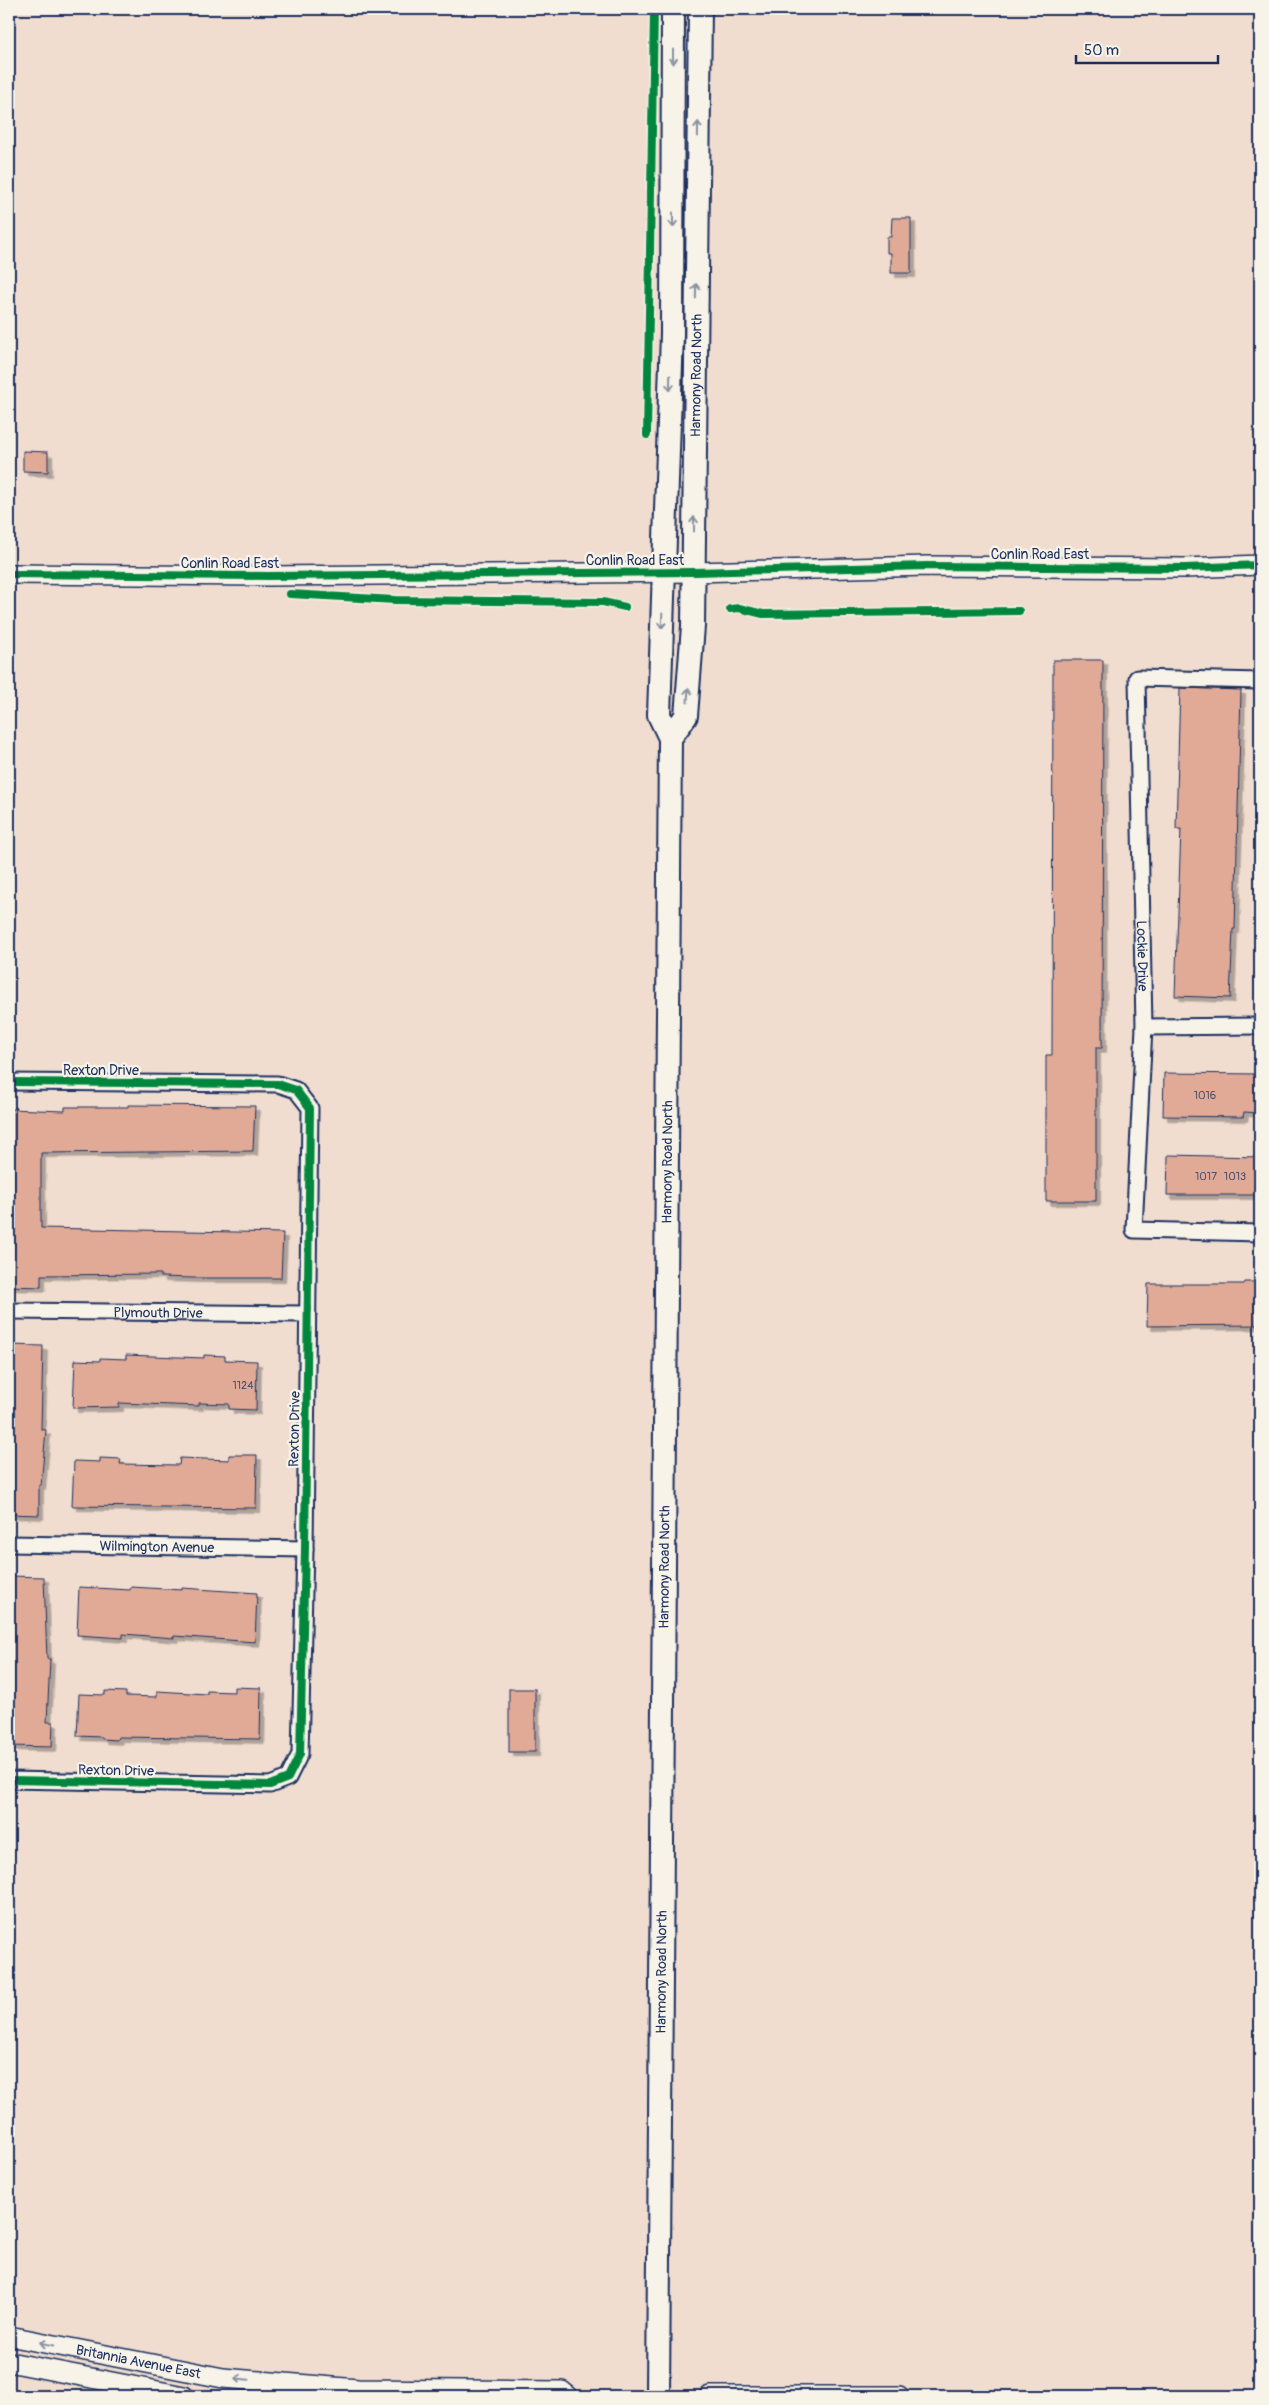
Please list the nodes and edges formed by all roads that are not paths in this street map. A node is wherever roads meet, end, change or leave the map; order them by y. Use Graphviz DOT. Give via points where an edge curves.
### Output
graph roads {
  1 [pos="673,9"];
  2 [pos="700,9"];
  3 [pos="1260,565"];
  4 [pos="664,572"];
  5 [pos="694,572"];
  6 [pos="9,574"];
  7 [pos="1260,681"];
  8 [pos="670,738"];
  9 [pos="1260,1026"];
  10 [pos="1144,1027"];
  11 [pos="9,1082"];
  12 [pos="1260,1233"];
  13 [pos="9,1311"];
  14 [pos="308,1314"];
  15 [pos="9,1544"];
  16 [pos="305,1550"];
  17 [pos="9,1780"];
  18 [pos="9,2336"];
  19 [pos="9,2362"];
  20 [pos="184,2396"];
  21 [pos="568,2396"];
  22 [pos="658,2396"];
  23 [pos="710,2396"];
  24 [pos="899,2396"];
  1 -- 4 [label="main road, Harmony Road North, one-way" via="672,334"];
  5 -- 2 [label="main road, Harmony Road North, one-way"];
  3 -- 5 [label="street, Conlin Road East" via="1185,568 927,566"];
  4 -- 5 [label="street, Conlin Road East"];
  4 -- 6 [label="street, Conlin Road East" via="268,576"];
  4 -- 8 [label="main road, Harmony Road North, one-way" via="659,715"];
  8 -- 5 [label="main road, Harmony Road North, one-way" via="686,716"];
  7 -- 10 [label="street, Lockie Drive" via="1137,678"];
  8 -- 22 [label="main road, Harmony Road North"];
  9 -- 10 [label="street"];
  10 -- 12 [label="street, Lockie Drive" via="1134,1230"];
  11 -- 14 [label="street, Rexton Drive" via="278,1084 296,1090 310,1108"];
  13 -- 14 [label="street, Plymouth Drive"];
  14 -- 16 [label="street, Rexton Drive"];
  15 -- 16 [label="street, Wilmington Avenue"];
  16 -- 17 [label="street, Rexton Drive" via="300,1754 288,1778 270,1785"];
  21 -- 18 [label="street, Britannia Avenue East, one-way" via="562,2391 358,2389 223,2378"];
  19 -- 20 [label="street, Britannia Avenue East"];
  23 -- 24 [label="street"];
}
